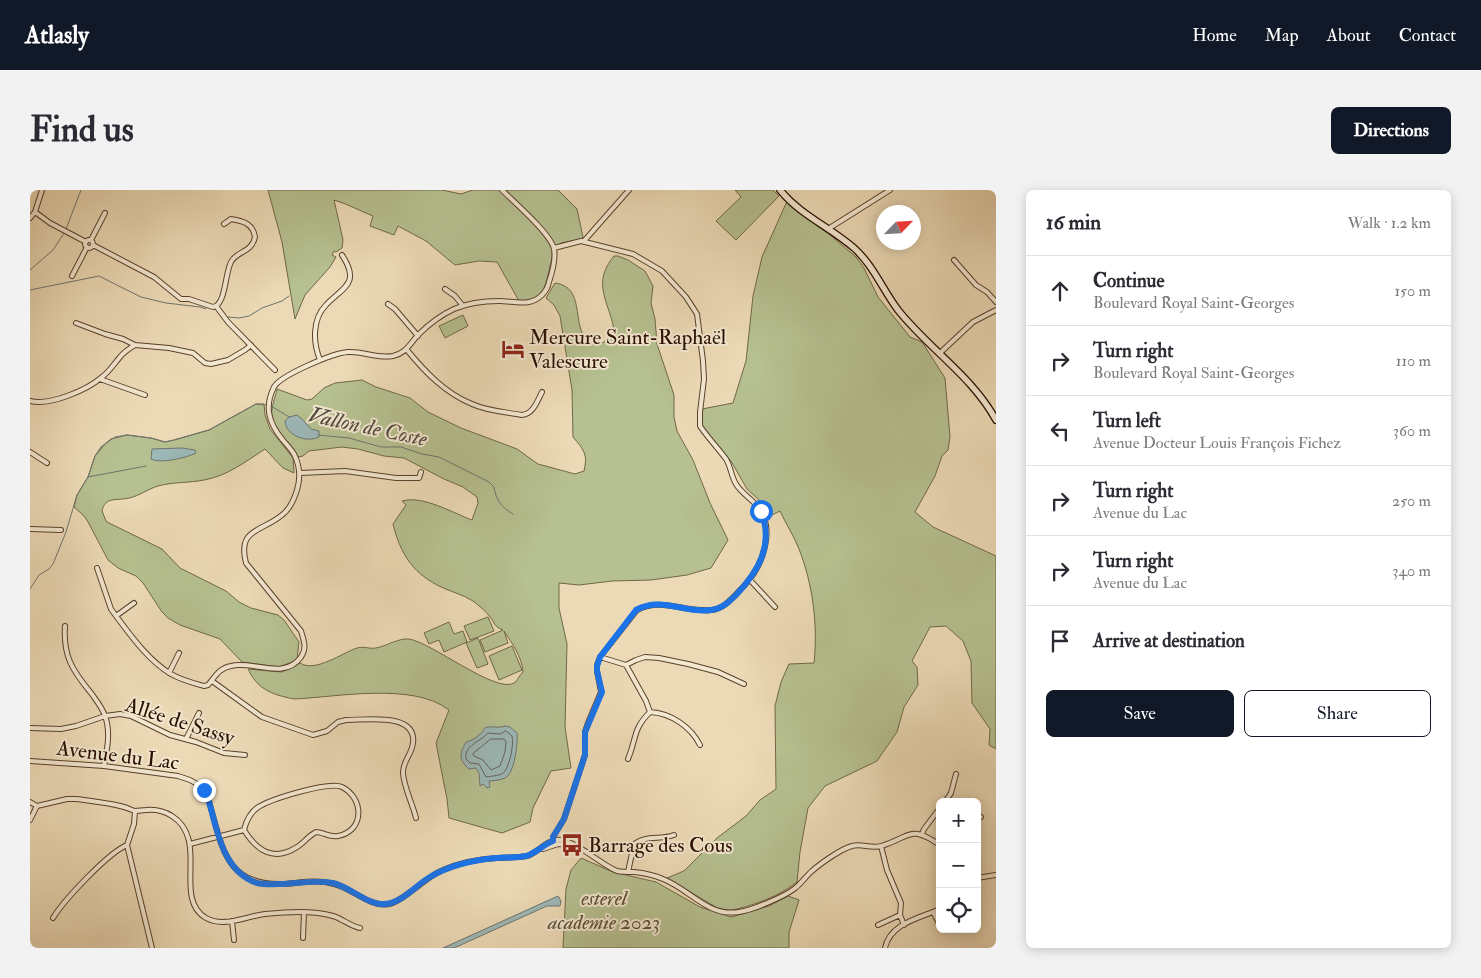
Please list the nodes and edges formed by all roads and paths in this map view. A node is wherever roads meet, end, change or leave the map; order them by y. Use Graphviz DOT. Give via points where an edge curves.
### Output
graph roads {
  1 [pos="42,190"];
  2 [pos="502,190"];
  3 [pos="629,190"];
  4 [pos="780,190"];
  5 [pos="890,190"];
  6 [pos="36,212"];
  7 [pos="105,213"];
  8 [pos="30,218"];
  9 [pos="224,224"];
  10 [pos="828,229"];
  11 [pos="584,241"];
  12 [pos="90,242"];
  13 [pos="554,248"];
  14 [pos="342,255"];
  15 [pos="954,260"];
  16 [pos="72,276"];
  17 [pos="445,289"];
  18 [pos="996,302"];
  19 [pos="388,304"];
  20 [pos="216,306"];
  21 [pos="463,306"];
  22 [pos="996,310"];
  23 [pos="76,323"];
  24 [pos="418,336"];
  25 [pos="135,344"];
  26 [pos="251,345"];
  27 [pos="407,350"];
  28 [pos="940,353"];
  29 [pos="320,360"];
  30 [pos="275,370"];
  31 [pos="100,379"];
  32 [pos="542,392"];
  33 [pos="145,394"];
  34 [pos="30,401"];
  35 [pos="996,420"];
  36 [pos="30,452"];
  37 [pos="47,463"];
  38 [pos="422,472"];
  39 [pos="300,473"];
  40 [pos="30,529"];
  41 [pos="61,530"];
  42 [pos="97,568"];
  43 [pos="750,580"];
  44 [pos="134,603"];
  45 [pos="775,607"];
  46 [pos="116,616"];
  47 [pos="65,626"];
  48 [pos="179,653"];
  49 [pos="600,657"];
  50 [pos="626,665"];
  51 [pos="169,673"];
  52 [pos="212,680"];
  53 [pos="744,684"];
  54 [pos="650,712"];
  55 [pos="199,713"];
  56 [pos="106,716"];
  57 [pos="30,728"];
  58 [pos="186,739"];
  59 [pos="700,745"];
  60 [pos="246,755"];
  61 [pos="628,759"];
  62 [pos="30,760"];
  63 [pos="104,766"];
  64 [pos="956,774"];
  65 [pos="948,798"];
  66 [pos="30,802"];
  67 [pos="37,806"];
  68 [pos="135,811"];
  69 [pos="936,813"];
  70 [pos="416,818"];
  71 [pos="30,820"];
  72 [pos="244,830"];
  73 [pos="558,831"];
  74 [pos="922,834"];
  75 [pos="219,835"];
  76 [pos="674,835"];
  77 [pos="564,841"];
  78 [pos="556,843"];
  79 [pos="938,843"];
  80 [pos="190,844"];
  81 [pos="127,845"];
  82 [pos="572,845"];
  83 [pos="881,846"];
  84 [pos="628,872"];
  85 [pos="996,875"];
  86 [pos="981,877"];
  87 [pos="936,911"];
  88 [pos="304,912"];
  89 [pos="933,912"];
  90 [pos="900,915"];
  91 [pos="53,918"];
  92 [pos="936,918"];
  93 [pos="232,921"];
  94 [pos="878,925"];
  95 [pos="904,925"];
  96 [pos="360,928"];
  97 [pos="303,938"];
  98 [pos="234,940"];
  99 [pos="152,948"];
  100 [pos="885,948"];
  1 -- 6 [label="street"];
  2 -- 13 [label="street" via="552,241"];
  3 -- 11 [label="street"];
  4 -- 10 [label="main road" via="794,205"];
  5 -- 10 [label="street"];
  6 -- 8 [label="street"];
  6 -- 12 [label="street" via="50,223"];
  7 -- 12 [label="street"];
  9 -- 20 [label="street" via="231,219 244,222 253,229 255,237 247,250 232,259 221,301"];
  10 -- 28 [label="main road" via="866,261 899,310"];
  11 -- 13 [label="street"];
  11 -- 43 [label="street" via="633,254 662,271 695,310 704,368 700,426 726,459 736,484 761,511 765,524 764,554"];
  12 -- 16 [label="street"];
  12 -- 20 [label="street" via="154,277 180,299"];
  13 -- 21 [label="street" via="548,286 537,300"];
  14 -- 29 [label="street" via="350,276 348,286 325,306 315,323"];
  15 -- 18 [label="street"];
  17 -- 21 [label="street"];
  19 -- 24 [label="street"];
  20 -- 26 [label="street"];
  21 -- 24 [label="street" via="442,316"];
  22 -- 28 [label="street" via="974,322"];
  23 -- 25 [label="street"];
  24 -- 27 [label="street"];
  25 -- 26 [label="street" via="193,353 211,364 228,360"];
  25 -- 31 [label="street"];
  26 -- 30 [label="street"];
  27 -- 29 [label="street" via="388,357 348,352"];
  27 -- 32 [label="street" via="432,378 474,405 527,415"];
  28 -- 35 [label="main road" via="978,392"];
  29 -- 39 [label="street" via="281,379 274,386 270,399 270,420 293,452"];
  31 -- 33 [label="street"];
  31 -- 34 [label="street" via="54,400"];
  36 -- 37 [label="street"];
  38 -- 39 [label="street" via="419,478 345,471"];
  39 -- 52 [label="street" via="294,502 282,515 252,533 244,546 246,563 301,632 304,652 297,662 282,669 232,665 218,672"];
  40 -- 41 [label="street"];
  42 -- 46 [label="street"];
  43 -- 45 [label="street"];
  43 -- 49 [label="street" via="717,609 654,604 636,610"];
  44 -- 46 [label="street"];
  46 -- 51 [label="street"];
  47 -- 56 [label="street" via="64,642 72,668"];
  48 -- 51 [label="street"];
  49 -- 50 [label="street"];
  49 -- 73 [label="street" via="597,671 602,692 585,732 585,755"];
  50 -- 53 [label="street" via="645,657 659,658 718,672"];
  50 -- 54 [label="street"];
  51 -- 52 [label="street" via="204,686"];
  52 -- 70 [label="street" via="262,717 313,735 346,720 398,720 406,725 414,740 403,775"];
  54 -- 59 [label="street" via="671,717 690,730"];
  54 -- 61 [label="street" via="637,728"];
  55 -- 58 [label="street"];
  56 -- 57 [label="street, Allée de Sassy" via="61,729"];
  56 -- 58 [label="street, Allée de Sassy" via="130,716"];
  56 -- 63 [label="street" via="108,740"];
  58 -- 60 [label="street, Allée de Sassy" via="224,753"];
  62 -- 63 [label="street, Avenue du Lac"];
  63 -- 75 [label="street, Avenue du Lac" via="190,780 204,790"];
  64 -- 65 [label="street"];
  66 -- 67 [label="street"];
  67 -- 68 [label="street" via="76,799"];
  67 -- 71 [label="street"];
  68 -- 80 [label="street" via="149,809 173,816"];
  68 -- 81 [label="street"];
  69 -- 74 [label="street"];
  72 -- 72 [label="street" via="257,808 319,787 340,786 349,792 360,811 353,828 344,834 316,832 288,852 276,854 258,848"];
  72 -- 75 [label="street"];
  73 -- 77 [label="street"];
  73 -- 78 [label="street"];
  74 -- 79 [label="street"];
  74 -- 83 [label="street, Avenue du Lac" via="907,835"];
  75 -- 78 [label="street, Avenue du Lac" via="224,853 235,870 258,883 323,882 349,889 383,905 396,901 427,878 449,868 494,858 524,856"];
  75 -- 80 [label="street"];
  76 -- 84 [label="street" via="644,839 634,844"];
  77 -- 78 [label="street, Avenue du Lac"];
  77 -- 82 [label="street, Avenue du Lac"];
  78 -- 82 [label="street, Avenue du Lac"];
  80 -- 93 [label="street" via="190,886 197,909 207,919"];
  81 -- 91 [label="street" via="60,906"];
  81 -- 99 [label="street"];
  82 -- 84 [label="street, Avenue du Lac" via="617,870"];
  83 -- 84 [label="street, Avenue du Lac" via="852,846 813,870 789,892 753,909 736,912 722,913 665,880"];
  83 -- 90 [label="street" via="886,870 901,903"];
  85 -- 86 [label="street"];
  87 -- 89 [label="street"];
  88 -- 93 [label="street" via="262,914"];
  88 -- 96 [label="street" via="322,913"];
  88 -- 97 [label="street"];
  89 -- 92 [label="street"];
  89 -- 95 [label="street"];
  90 -- 94 [label="street"];
  90 -- 95 [label="street"];
  93 -- 98 [label="street"];
  95 -- 100 [label="street" via="888,936"];
}
